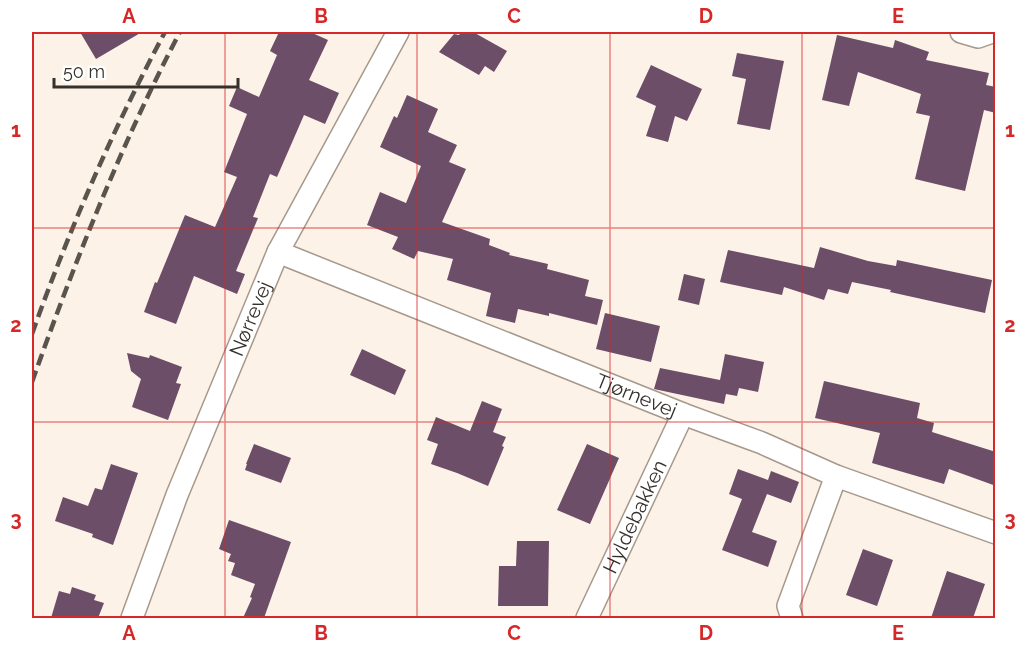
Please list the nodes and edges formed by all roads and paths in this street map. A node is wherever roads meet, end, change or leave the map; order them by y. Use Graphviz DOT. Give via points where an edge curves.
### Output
graph roads {
  1 [pos="398,32"];
  2 [pos="278,252"];
  3 [pos="684,414"];
  4 [pos="836,476"];
  5 [pos="996,533"];
  6 [pos="132,618"];
  7 [pos="587,618"];
  8 [pos="792,618"];
  1 -- 2 [label="street, Nørrevej"];
  2 -- 3 [label="street, Tjørnevej"];
  2 -- 6 [label="street, Nørrevej" via="177,495"];
  3 -- 4 [label="street, Tjørnevej"];
  3 -- 7 [label="street, Hyldebakken"];
  4 -- 5 [label="street, Tjørnevej"];
  4 -- 8 [label="street" via="788,606"];
}
